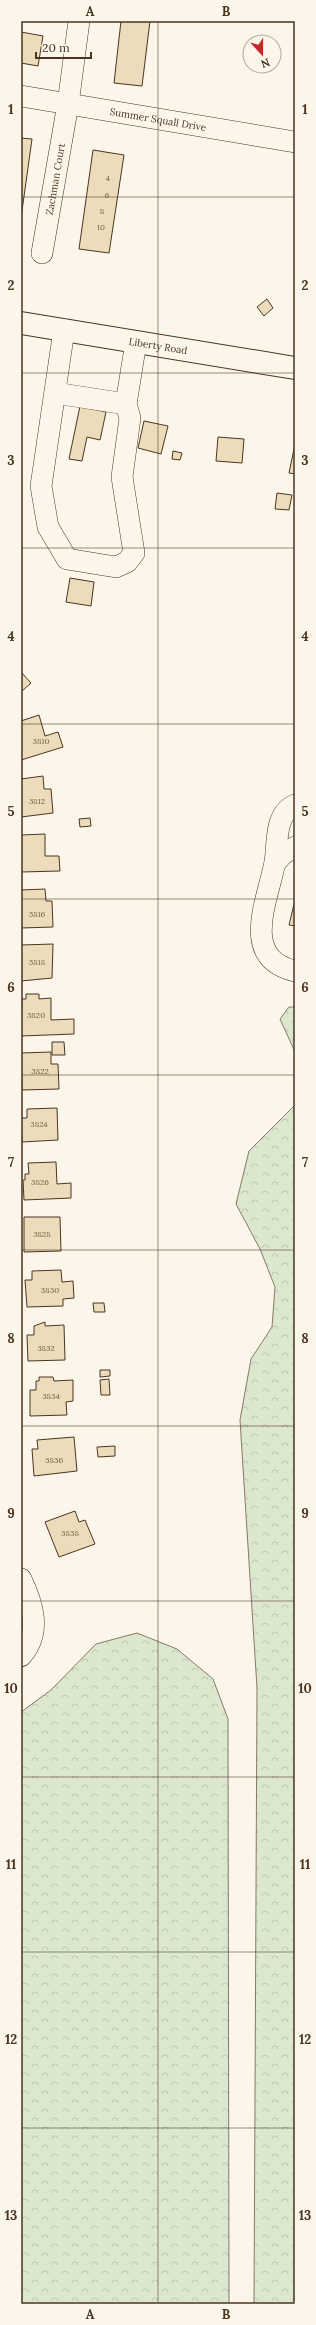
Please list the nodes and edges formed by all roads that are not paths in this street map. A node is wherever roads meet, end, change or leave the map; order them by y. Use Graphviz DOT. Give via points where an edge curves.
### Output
graph roads {
  1 [pos="79,21"];
  2 [pos="21,96"];
  3 [pos="68,104"];
  4 [pos="295,142"];
  5 [pos="42,253"];
  6 [pos="21,323"];
  7 [pos="64,330"];
  8 [pos="136,342"];
  9 [pos="295,368"];
  10 [pos="55,393"];
  11 [pos="126,404"];
  12 [pos="295,805"];
  13 [pos="295,846"];
  14 [pos="274,863"];
  15 [pos="295,971"];
  16 [pos="21,1579"];
  17 [pos="21,1656"];
  1 -- 3 [label="street, Zachman Court"];
  2 -- 3 [label="street, Summer Squall Drive"];
  3 -- 4 [label="street, Summer Squall Drive"];
  3 -- 5 [label="street, Zachman Court"];
  6 -- 7 [label="main road, Liberty Road"];
  7 -- 8 [label="main road, Liberty Road"];
  7 -- 10 [label="street"];
  8 -- 9 [label="main road, Liberty Road"];
  8 -- 11 [label="street"];
  10 -- 11 [label="street"];
  10 -- 11 [label="street" via="41,486 48,527 67,559 116,567 127,562 134,553 122,477 130,418"];
  12 -- 14 [label="street" via="283,815 279,825"];
  13 -- 14 [label="street"];
  14 -- 15 [label="street" via="261,915 260,932 272,960 284,968"];
  16 -- 17 [label="street" via="35,1618 32,1637"];
}
